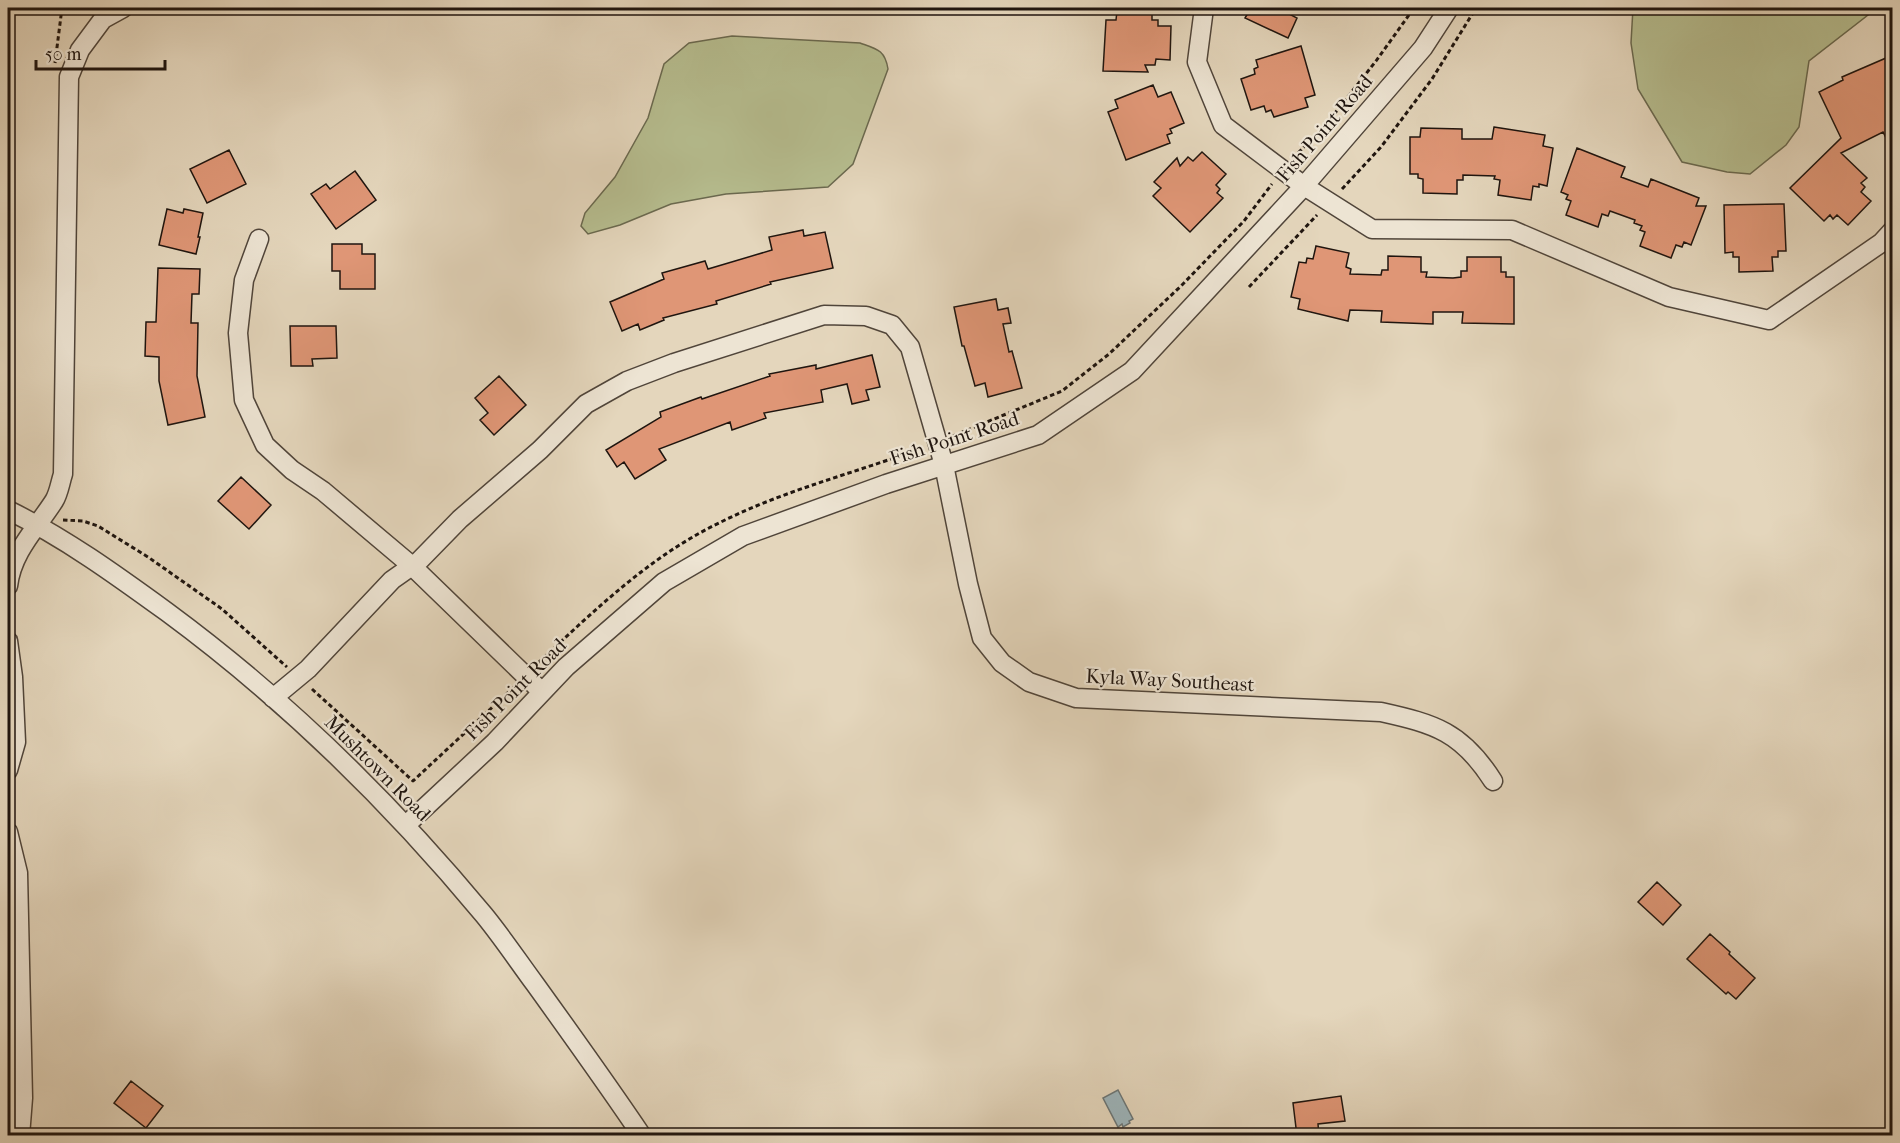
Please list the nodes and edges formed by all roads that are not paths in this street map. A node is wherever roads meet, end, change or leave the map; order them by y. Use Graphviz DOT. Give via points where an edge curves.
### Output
graph roads {
  1 [pos="123,8"];
  2 [pos="1204,8"];
  3 [pos="1449,8"];
  4 [pos="1304,186"];
  5 [pos="1893,231"];
  6 [pos="259,239"];
  7 [pos="944,465"];
  8 [pos="8,510"];
  9 [pos="41,518"];
  10 [pos="412,566"];
  11 [pos="8,586"];
  12 [pos="8,641"];
  13 [pos="542,692"];
  14 [pos="273,698"];
  15 [pos="8,770"];
  16 [pos="1493,781"];
  17 [pos="406,825"];
  18 [pos="8,832"];
  19 [pos="20,1136"];
  20 [pos="642,1136"];
  1 -- 9 [label="street" via="103,19 80,50 69,76 63,474 56,498"];
  2 -- 4 [label="street" via="1197,62 1223,125"];
  3 -- 4 [label="street, Fish Point Road" via="1423,48"];
  4 -- 5 [label="street" via="1372,229 1512,230 1669,297 1769,320"];
  4 -- 7 [label="street, Fish Point Road" via="1132,371 1038,435"];
  6 -- 10 [label="street" via="244,280 238,333 244,399 266,445"];
  7 -- 10 [label="street, Kyla Way Southeast" via="910,347 892,325 866,316 824,315 674,363 627,381 586,404"];
  7 -- 13 [label="street, Fish Point Road" via="743,536 664,582"];
  7 -- 16 [label="street, Kyla Way Southeast" via="982,638 1002,663 1029,682 1076,698 1381,712 1418,720 1449,733 1479,759"];
  8 -- 9 [label="street, Mushtown Road"];
  9 -- 11 [label="street" via="13,563"];
  9 -- 14 [label="street, Mushtown Road" via="202,638"];
  10 -- 13 [label="street"];
  10 -- 14 [label="street, Kyla Way Southeast" via="392,580 308,669"];
  12 -- 15 [label="street" via="16,742"];
  13 -- 17 [label="street, Fish Point Road"];
  14 -- 17 [label="street, Mushtown Road"];
  17 -- 20 [label="street, Mushtown Road" via="485,917"];
  18 -- 19 [label="street" via="18,873 23,1098"];
}
